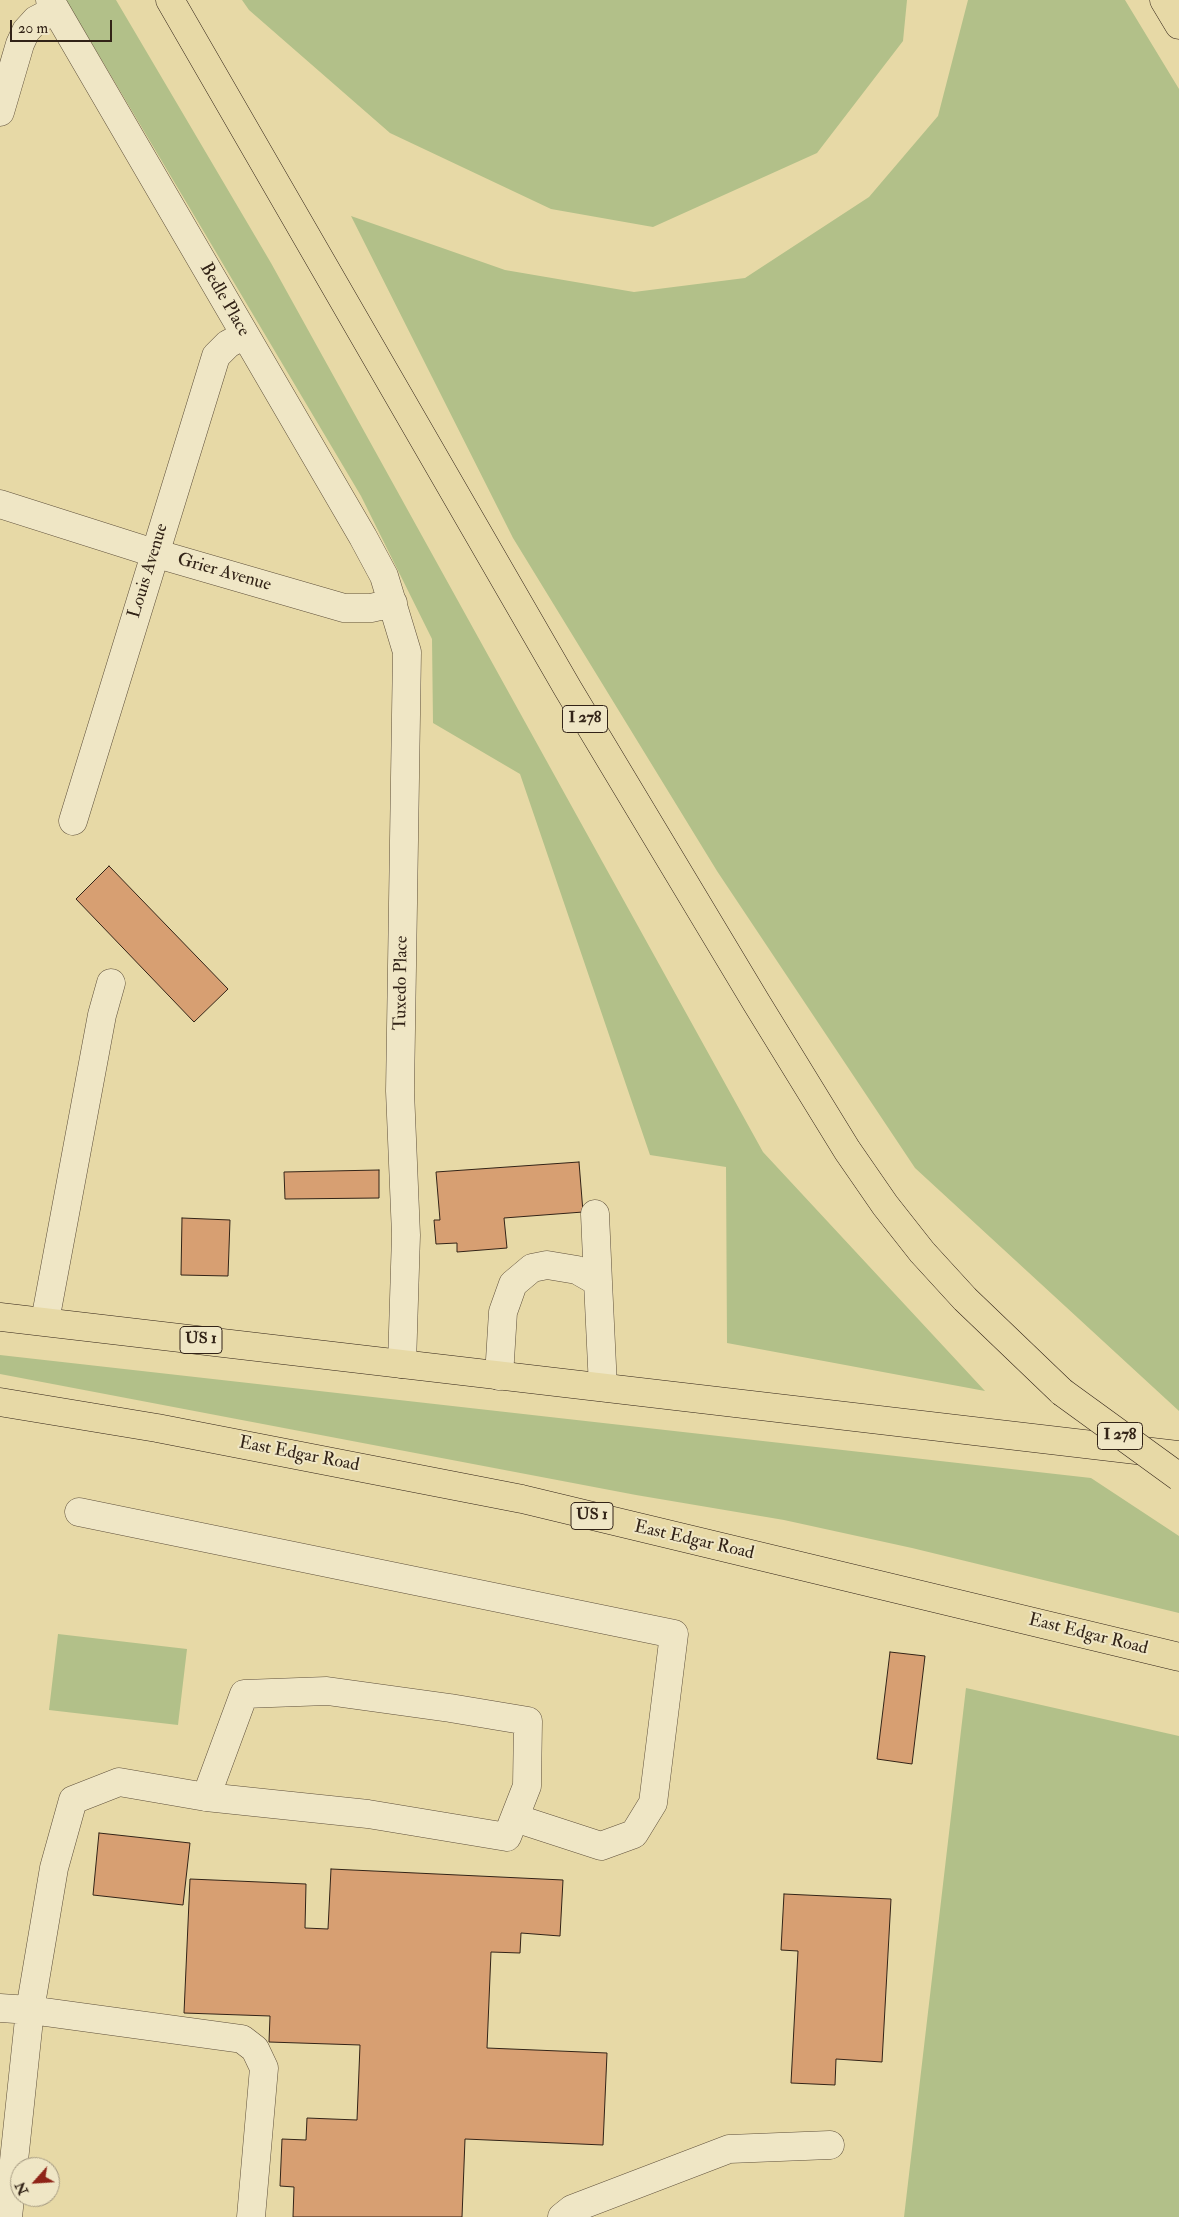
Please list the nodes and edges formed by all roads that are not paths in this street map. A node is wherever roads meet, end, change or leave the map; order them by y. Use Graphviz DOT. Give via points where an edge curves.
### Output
graph roads {
  1 [pos="170,0"];
  2 [pos="1164,0"];
  3 [pos="52,5"];
  4 [pos="1179,25"];
  5 [pos="0,112"];
  6 [pos="245,335"];
  7 [pos="0,504"];
  8 [pos="154,553"];
  9 [pos="393,603"];
  10 [pos="73,821"];
  11 [pos="112,983"];
  12 [pos="595,1214"];
  13 [pos="598,1282"];
  14 [pos="0,1317"];
  15 [pos="45,1321"];
  16 [pos="402,1364"];
  17 [pos="499,1376"];
  18 [pos="603,1387"];
  19 [pos="0,1402"];
  20 [pos="1179,1454"];
  21 [pos="1179,1477"];
  22 [pos="79,1512"];
  23 [pos="1179,1657"];
  24 [pos="206,1797"];
  25 [pos="515,1818"];
  26 [pos="0,2008"];
  27 [pos="30,2010"];
  28 [pos="830,2145"];
  29 [pos="8,2217"];
  30 [pos="251,2217"];
  31 [pos="562,2217"];
  1 -- 21 [label="highway, I 278, bridge" via="568,690 847,1150 885,1205 964,1299 1062,1392"];
  2 -- 4 [label="highway"];
  3 -- 5 [label="street" via="23,38"];
  3 -- 6 [label="street, Bedle Place"];
  6 -- 8 [label="street, Louis Avenue" via="228,344 216,356"];
  6 -- 9 [label="street, Bedle Place" via="363,537 384,576"];
  7 -- 8 [label="street, Grier Avenue"];
  8 -- 9 [label="street, Grier Avenue" via="344,608 371,608"];
  8 -- 10 [label="street, Louis Avenue"];
  9 -- 16 [label="street, Tuxedo Place" via="407,652 400,1091 406,1235"];
  11 -- 15 [label="street" via="102,1014"];
  12 -- 13 [label="street"];
  13 -- 17 [label="street" via="577,1270 547,1265 532,1268 513,1284 504,1312"];
  13 -- 18 [label="street"];
  14 -- 15 [label="highway, US 1"];
  15 -- 16 [label="highway, US 1"];
  16 -- 17 [label="highway, US 1"];
  17 -- 18 [label="highway, US 1"];
  18 -- 20 [label="highway, US 1"];
  19 -- 23 [label="highway, East Edgar Road / US 1" via="204,1436 522,1499"];
  22 -- 25 [label="street" via="674,1634 653,1802 634,1834 601,1846"];
  24 -- 25 [label="street" via="368,1814 507,1837"];
  24 -- 25 [label="street" via="244,1694 327,1691 528,1721 527,1786"];
  24 -- 27 [label="street" via="119,1782 73,1800 54,1868"];
  26 -- 27 [label="street"];
  27 -- 29 [label="street"];
  27 -- 30 [label="street" via="242,2039 255,2050 264,2068"];
  28 -- 31 [label="street" via="729,2149 572,2209"];
}
